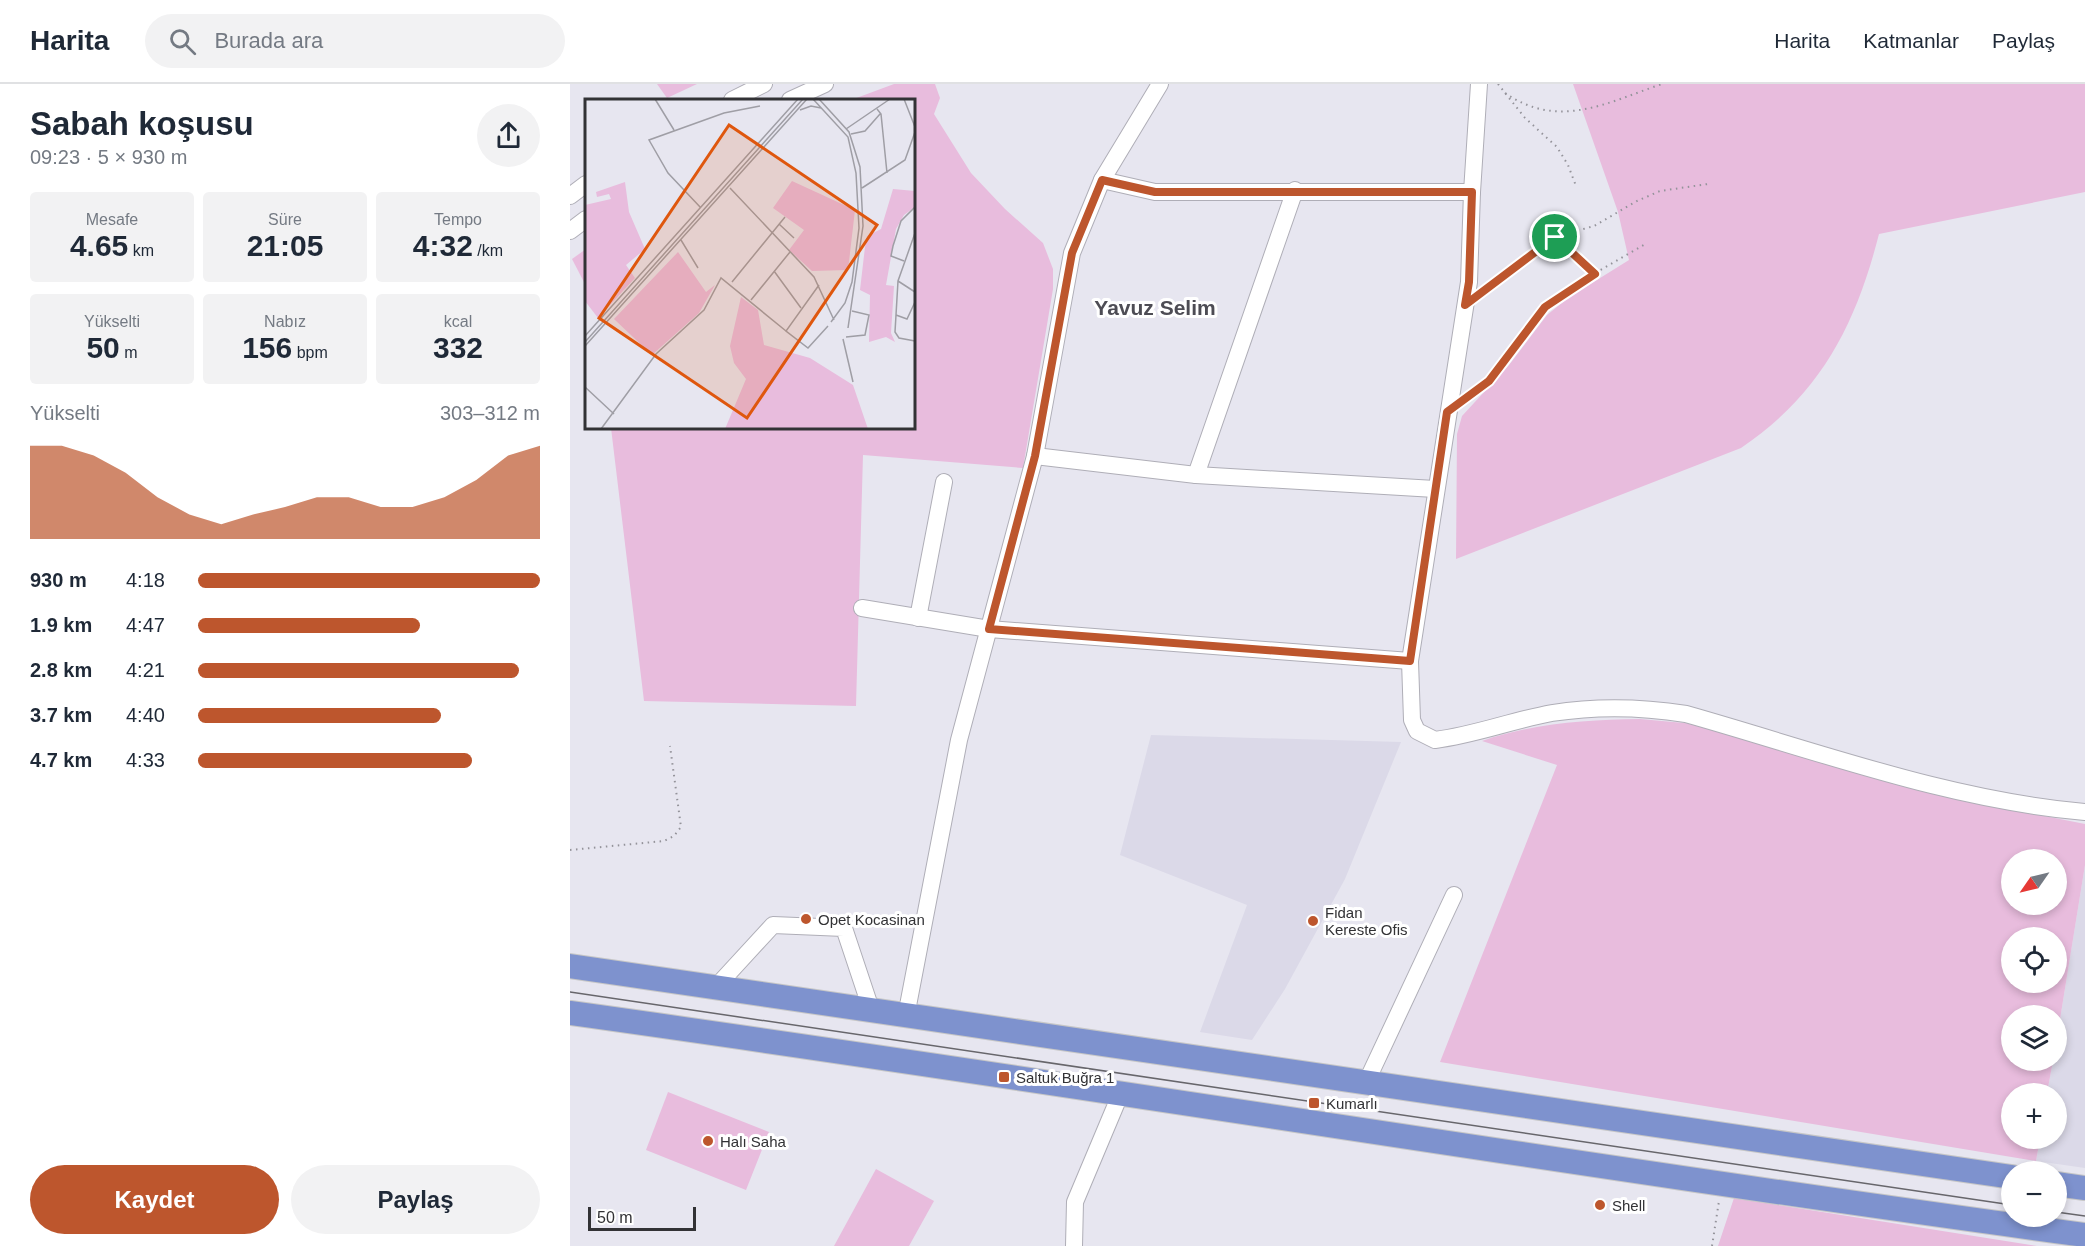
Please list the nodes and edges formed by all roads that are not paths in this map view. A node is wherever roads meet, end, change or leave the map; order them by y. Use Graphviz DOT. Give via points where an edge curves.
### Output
graph roads {
  1 [pos="764,84"];
  2 [pos="825,84"];
  3 [pos="1160,84"];
  4 [pos="1479,84"];
  5 [pos="734,99"];
  6 [pos="792,99"];
  7 [pos="1102,180"];
  8 [pos="585,185"];
  9 [pos="1294,190"];
  10 [pos="1472,192"];
  11 [pos="570,195"];
  12 [pos="585,220"];
  13 [pos="570,231"];
  14 [pos="1035,456"];
  15 [pos="1196,475"];
  16 [pos="944,482"];
  17 [pos="1435,489"];
  18 [pos="862,608"];
  19 [pos="918,618"];
  20 [pos="989,629"];
  21 [pos="1410,661"];
  22 [pos="2085,812"];
  23 [pos="1454,895"];
  24 [pos="570,966"];
  25 [pos="716,987"];
  26 [pos="872,1012"];
  27 [pos="570,1013"];
  28 [pos="906,1016"];
  29 [pos="1365,1085"];
  30 [pos="1120,1095"];
  31 [pos="2001,1175"];
  32 [pos="2067,1186"];
  33 [pos="2085,1188"];
  34 [pos="2085,1235"];
  35 [pos="1074,1246"];
  1 -- 5 [label="street"];
  2 -- 6 [label="street"];
  3 -- 7 [label="street"];
  4 -- 10 [label="street"];
  7 -- 9 [label="street" via="1155,192"];
  7 -- 14 [label="street" via="1078,234 1067,274"];
  8 -- 11 [label="street"];
  9 -- 10 [label="street"];
  9 -- 15 [label="street"];
  10 -- 17 [label="street" via="1469,282"];
  12 -- 13 [label="street"];
  14 -- 15 [label="street"];
  14 -- 20 [label="street"];
  15 -- 17 [label="street"];
  16 -- 19 [label="street"];
  17 -- 21 [label="street"];
  18 -- 19 [label="street"];
  19 -- 20 [label="street"];
  20 -- 21 [label="street"];
  20 -- 28 [label="street" via="959,740"];
  21 -- 22 [label="street" via="1412,720 1417,731 1428,738 1442,739 1553,713 1660,710 1686,714 1932,786 2025,805"];
  23 -- 29 [label="street"];
  24 -- 25 [label="highway"];
  25 -- 26 [label="highway"];
  25 -- 26 [label="street" via="773,925 844,928"];
  26 -- 28 [label="highway"];
  27 -- 30 [label="highway"];
  28 -- 29 [label="highway"];
  29 -- 31 [label="highway"];
  30 -- 34 [label="highway"];
  30 -- 35 [label="street" via="1076,1202"];
  32 -- 33 [label="highway"];
}
